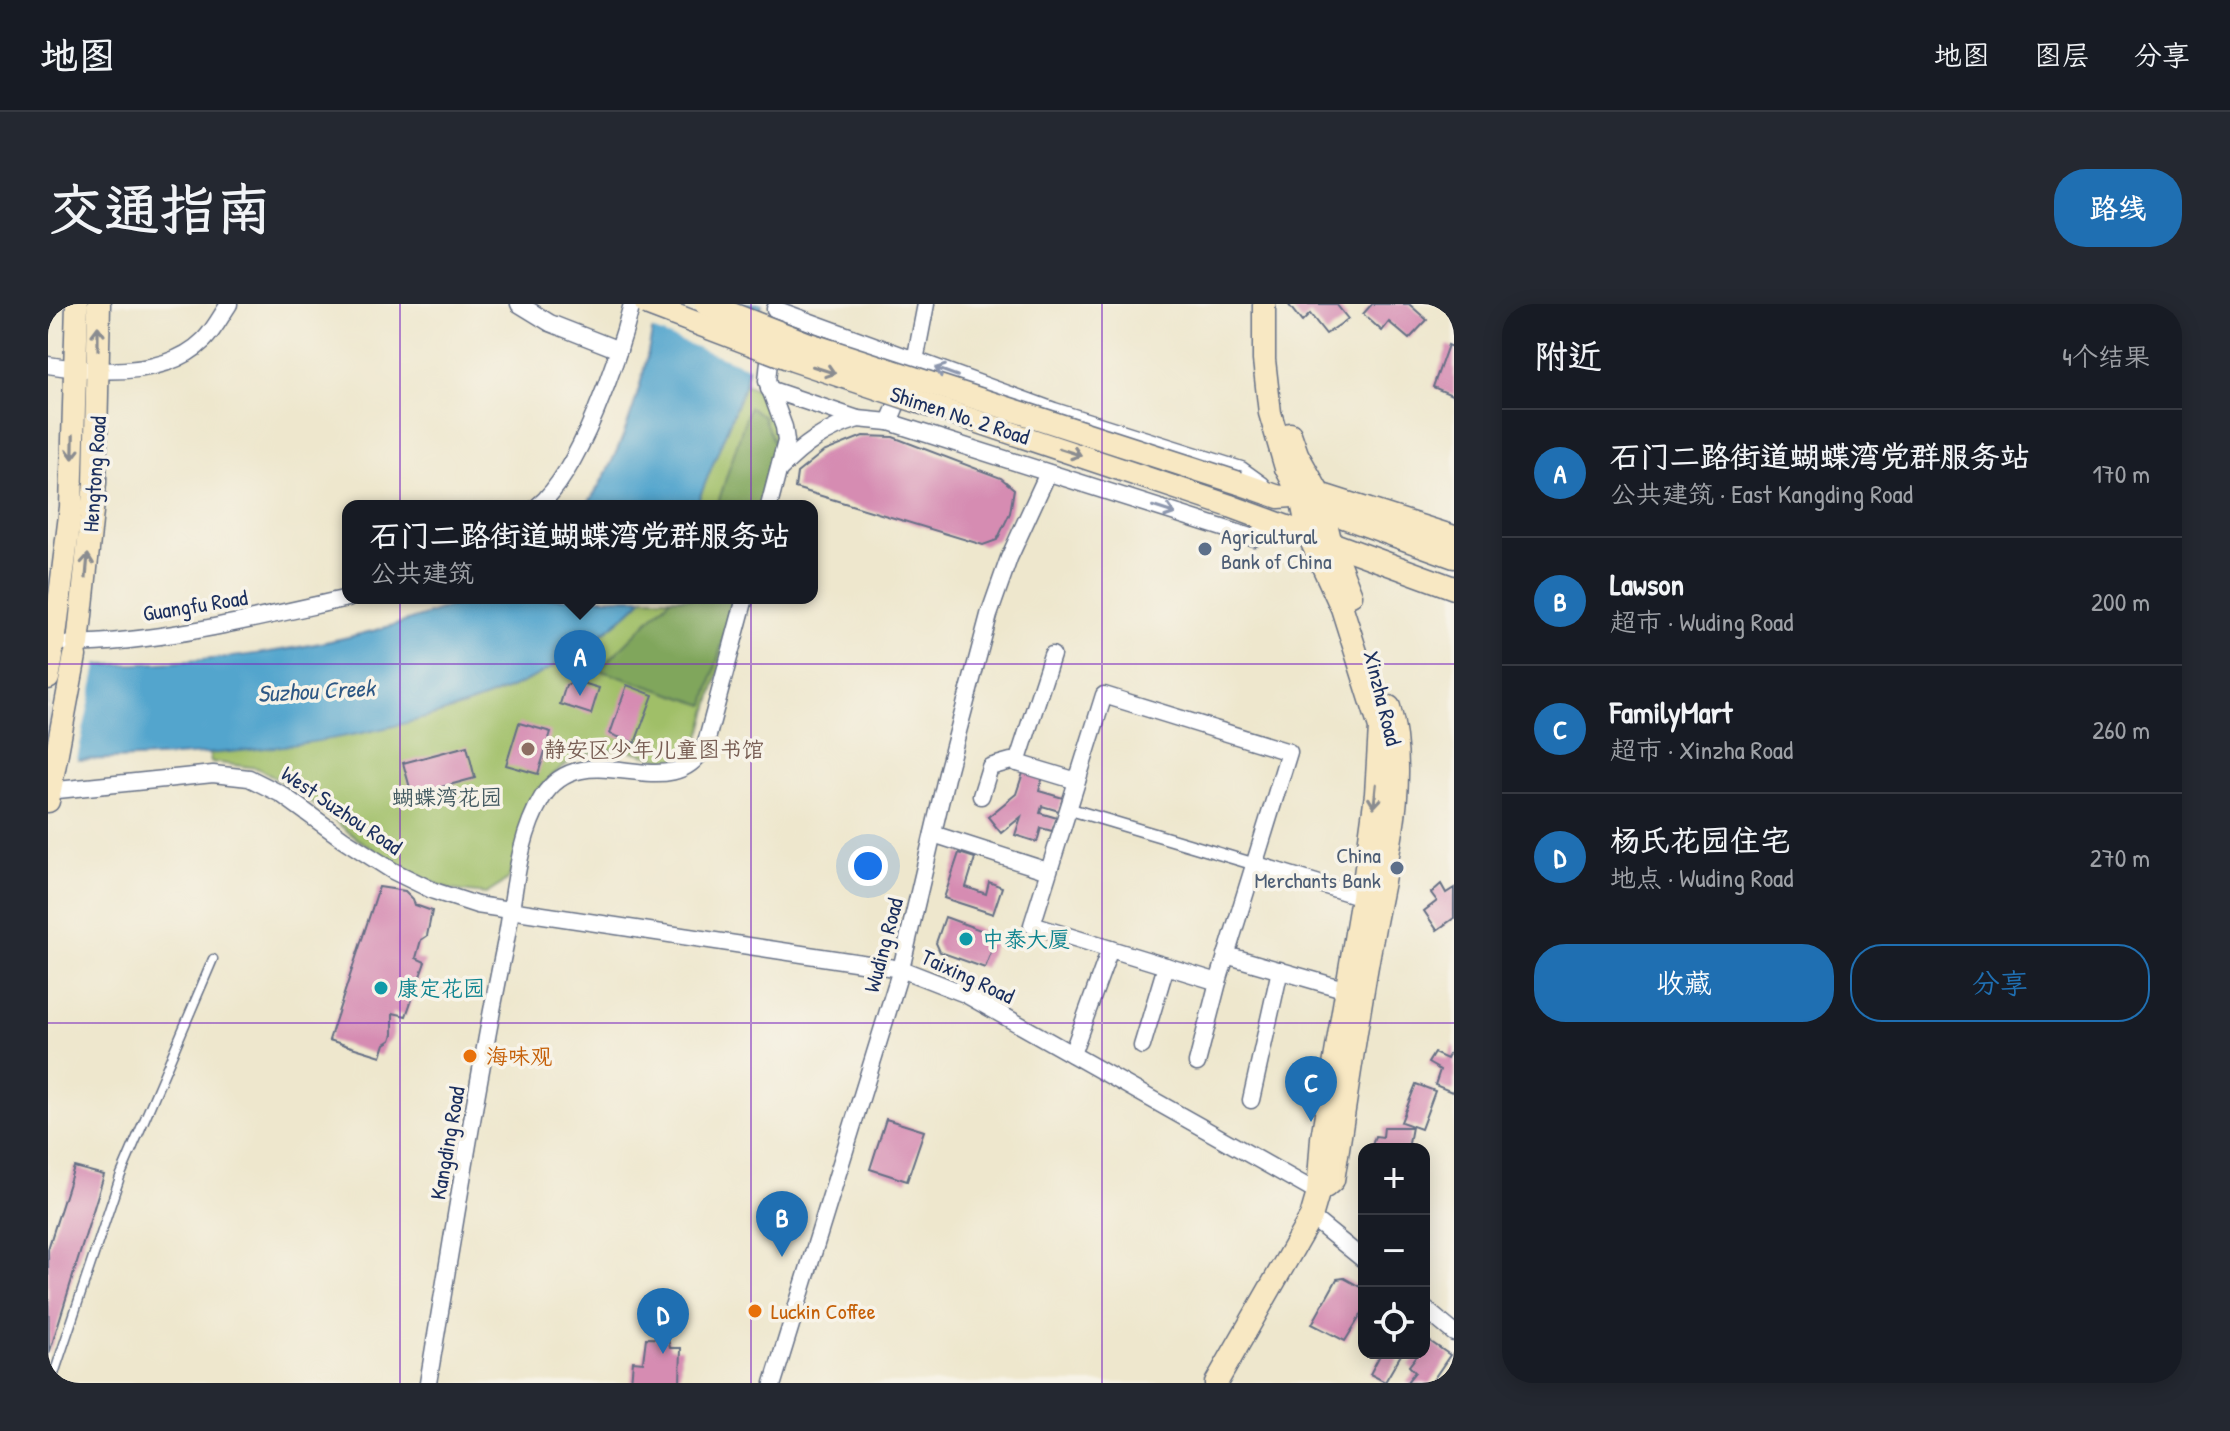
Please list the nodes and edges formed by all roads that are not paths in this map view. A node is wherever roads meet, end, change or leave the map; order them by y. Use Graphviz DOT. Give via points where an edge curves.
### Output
graph roads {
  1 [pos="77,304"];
  2 [pos="99,304"];
  3 [pos="229,304"];
  4 [pos="519,304"];
  5 [pos="632,304"];
  6 [pos="646,304"];
  7 [pos="706,304"];
  8 [pos="926,304"];
  9 [pos="1264,304"];
  10 [pos="1275,304"];
  11 [pos="776,307"];
  12 [pos="619,350"];
  13 [pos="915,361"];
  14 [pos="48,365"];
  15 [pos="74,369"];
  16 [pos="98,372"];
  17 [pos="769,389"];
  18 [pos="858,419"];
  19 [pos="889,422"];
  20 [pos="779,470"];
  21 [pos="1048,473"];
  22 [pos="543,500"];
  23 [pos="771,500"];
  24 [pos="1313,515"];
  25 [pos="1275,522"];
  26 [pos="1454,537"];
  27 [pos="1454,557"];
  28 [pos="1454,574"];
  29 [pos="1454,588"];
  30 [pos="342,599"];
  31 [pos="743,604"];
  32 [pos="77,650"];
  33 [pos="1052,655"];
  34 [pos="51,656"];
  35 [pos="1017,763"];
  36 [pos="1077,781"];
  37 [pos="50,790"];
  38 [pos="981,796"];
  39 [pos="1069,809"];
  40 [pos="933,834"];
  41 [pos="1254,864"];
  42 [pos="1048,871"];
  43 [pos="1362,897"];
  44 [pos="511,911"];
  45 [pos="1110,949"];
  46 [pos="1226,955"];
  47 [pos="213,959"];
  48 [pos="1166,966"];
  49 [pos="901,969"];
  50 [pos="1280,970"];
  51 [pos="1218,982"];
  52 [pos="1347,990"];
  53 [pos="1142,1046"];
  54 [pos="1072,1054"];
  55 [pos="1197,1063"];
  56 [pos="1251,1100"];
  57 [pos="1318,1193"];
  58 [pos="1311,1217"];
  59 [pos="1358,1255"];
  60 [pos="1430,1313"];
  61 [pos="1454,1333"];
  62 [pos="51,1383"];
  63 [pos="428,1383"];
  64 [pos="773,1383"];
  65 [pos="1216,1383"];
  1 -- 15 [label="main road, Hengtong Road"];
  16 -- 2 [label="main road, Hengtong Road, one-way"];
  3 -- 16 [label="street" via="211,332 190,351 133,371"];
  4 -- 12 [label="street" via="560,328"];
  5 -- 12 [label="street"];
  6 -- 25 [label="main road, Shimen No. 2 Road, one-way, bridge" via="793,360"];
  7 -- 24 [label="main road, Shimen No. 2 Road, bridge" via="809,344 1239,483"];
  8 -- 13 [label="street"];
  9 -- 24 [label="main road, Xinzha Road" via="1270,413 1286,468"];
  10 -- 24 [label="main road, Xinzha Road" via="1283,411"];
  11 -- 13 [label="street, Shimen No. 2 Road"];
  11 -- 17 [label="street"];
  12 -- 22 [label="street" via="571,463"];
  13 -- 19 [label="street"];
  24 -- 13 [label="street, Shimen No. 2 Road, one-way" via="1241,470"];
  14 -- 15 [label="street"];
  15 -- 16 [label="street"];
  15 -- 34 [label="main road, Hengtong Road, one-way" via="71,507"];
  32 -- 16 [label="main road, Hengtong Road, one-way" via="95,483"];
  17 -- 18 [label="street, Shimen No. 2 Road"];
  17 -- 20 [label="street" via="786,441"];
  18 -- 19 [label="street, Shimen No. 2 Road"];
  18 -- 20 [label="street, Shimen No. 2 Road" via="818,436"];
  19 -- 21 [label="street, Shimen No. 2 Road"];
  20 -- 23 [label="street"];
  21 -- 25 [label="street, Shimen No. 2 Road, one-way" via="1254,538"];
  21 -- 40 [label="street, Wuding Road" via="999,586"];
  24 -- 25 [label="main road, Shimen No. 2 Road"];
  24 -- 26 [label="main road, Shimen No. 2 Road"];
  24 -- 27 [label="main road, Shimen No. 2 Road"];
  24 -- 28 [label="main road"];
  24 -- 29 [label="main road, Shimen No. 2 Road"];
  24 -- 43 [label="main road, Xinzha Road, one-way" via="1380,728"];
  24 -- 57 [label="main road, Xinzha Road" via="1377,664 1397,750 1391,835 1333,1180"];
  30 -- 32 [label="street, Guangfu Road"];
  31 -- 44 [label="street, Kangding Road" via="700,755 675,773 586,768 555,782 535,813"];
  32 -- 34 [label="street, Guangfu Road"];
  32 -- 37 [label="main road, Hengtong Road"];
  33 -- 35 [label="street"];
  35 -- 36 [label="street"];
  35 -- 38 [label="street" via="990,767"];
  36 -- 39 [label="street"];
  36 -- 41 [label="street" via="1104,695 1289,752"];
  37 -- 44 [label="street, West Suzhou Road" via="213,774 241,776 273,788 360,851 411,880 454,898"];
  39 -- 41 [label="street"];
  39 -- 42 [label="street"];
  40 -- 42 [label="street"];
  40 -- 49 [label="street, Wuding Road"];
  41 -- 43 [label="street"];
  41 -- 46 [label="street"];
  42 -- 45 [label="street" via="1032,925"];
  43 -- 52 [label="main road, Xinzha Road"];
  44 -- 49 [label="street, Taixing Road"];
  44 -- 63 [label="street, Kangding Road"];
  45 -- 48 [label="street"];
  45 -- 54 [label="street"];
  46 -- 50 [label="street"];
  46 -- 51 [label="street"];
  47 -- 62 [label="lane" via="120,1177"];
  48 -- 51 [label="street"];
  48 -- 53 [label="street"];
  49 -- 54 [label="street, Taixing Road" via="965,994"];
  49 -- 64 [label="street, Wuding Road"];
  50 -- 52 [label="street"];
  50 -- 56 [label="street"];
  51 -- 55 [label="street"];
  52 -- 57 [label="main road, Xinzha Road"];
  54 -- 57 [label="street, Taixing Road"];
  57 -- 58 [label="main road, Xinzha Road"];
  58 -- 59 [label="street"];
  58 -- 65 [label="main road, Xinzha Road"];
  60 -- 61 [label="street"];
}
